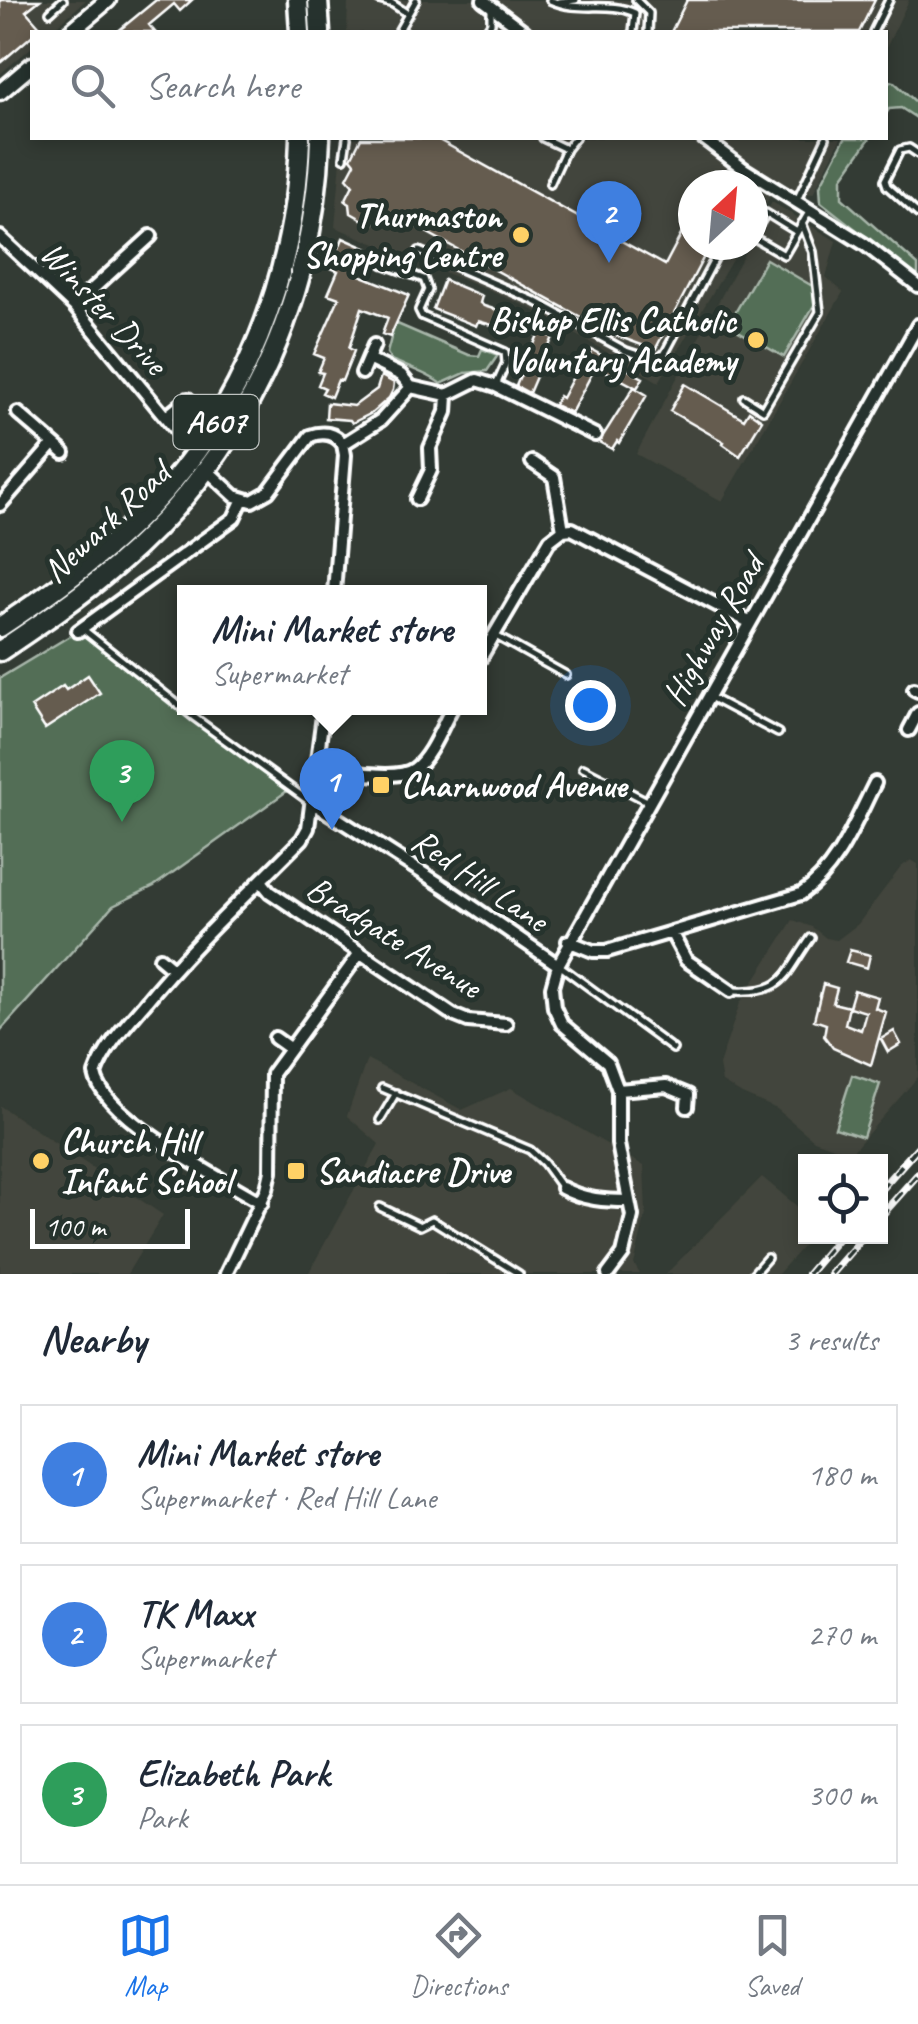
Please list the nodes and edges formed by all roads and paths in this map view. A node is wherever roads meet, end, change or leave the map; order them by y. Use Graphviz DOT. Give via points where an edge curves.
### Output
graph roads {
  1 [pos="63,0"];
  2 [pos="108,0"];
  3 [pos="298,0"];
  4 [pos="318,0"];
  5 [pos="378,0"];
  6 [pos="576,0"];
  7 [pos="636,0"];
  8 [pos="890,0"];
  9 [pos="553,1"];
  10 [pos="390,2"];
  11 [pos="487,3"];
  12 [pos="412,7"];
  13 [pos="50,12"];
  14 [pos="72,30"];
  15 [pos="300,30"];
  16 [pos="320,30"];
  17 [pos="401,30"];
  18 [pos="486,30"];
  19 [pos="521,30"];
  20 [pos="634,30"];
  21 [pos="648,30"];
  22 [pos="875,30"];
  23 [pos="30,67"];
  24 [pos="0,92"];
  25 [pos="300,140"];
  26 [pos="320,140"];
  27 [pos="347,140"];
  28 [pos="548,140"];
  29 [pos="573,140"];
  30 [pos="706,140"];
  31 [pos="825,140"];
  32 [pos="566,149"];
  33 [pos="918,154"];
  34 [pos="344,158"];
  35 [pos="738,170"];
  36 [pos="550,184"];
  37 [pos="768,188"];
  38 [pos="797,200"];
  39 [pos="810,210"];
  40 [pos="918,214"];
  41 [pos="768,215"];
  42 [pos="802,223"];
  43 [pos="797,232"];
  44 [pos="151,236"];
  45 [pos="0,237"];
  46 [pos="768,245"];
  47 [pos="419,251"];
  48 [pos="714,260"];
  49 [pos="383,264"];
  50 [pos="918,286"];
  51 [pos="74,306"];
  52 [pos="918,325"];
  53 [pos="374,345"];
  54 [pos="368,359"];
  55 [pos="362,373"];
  56 [pos="496,386"];
  57 [pos="411,388"];
  58 [pos="447,395"];
  59 [pos="744,398"];
  60 [pos="188,399"];
  61 [pos="18,413"];
  62 [pos="166,417"];
  63 [pos="588,417"];
  64 [pos="582,429"];
  65 [pos="595,435"];
  66 [pos="181,436"];
  67 [pos="53,444"];
  68 [pos="343,444"];
  69 [pos="64,453"];
  70 [pos="532,462"];
  71 [pos="206,470"];
  72 [pos="425,494"];
  73 [pos="3,497"];
  74 [pos="243,500"];
  75 [pos="563,530"];
  76 [pos="335,585"];
  77 [pos="749,622"];
  78 [pos="0,627"];
  79 [pos="79,630"];
  80 [pos="493,635"];
  81 [pos="487,646"];
  82 [pos="0,651"];
  83 [pos="566,675"];
  84 [pos="708,695"];
  85 [pos="177,704"];
  86 [pos="918,713"];
  87 [pos="192,715"];
  88 [pos="323,715"];
  89 [pos="448,715"];
  90 [pos="909,730"];
  91 [pos="778,733"];
  92 [pos="318,768"];
  93 [pos="582,768"];
  94 [pos="875,783"];
  95 [pos="852,792"];
  96 [pos="866,800"];
  97 [pos="648,801"];
  98 [pos="313,804"];
  99 [pos="261,881"];
  100 [pos="671,932"];
  101 [pos="811,938"];
  102 [pos="568,941"];
  103 [pos="360,953"];
  104 [pos="160,958"];
  105 [pos="558,964"];
  106 [pos="172,969"];
  107 [pos="731,991"];
  108 [pos="506,1024"];
  109 [pos="274,1038"];
  110 [pos="289,1048"];
  111 [pos="674,1048"];
  112 [pos="382,1088"];
  113 [pos="618,1090"];
  114 [pos="396,1094"];
  115 [pos="688,1107"];
  116 [pos="380,1120"];
  117 [pos="562,1188"];
  118 [pos="630,1201"];
  119 [pos="262,1202"];
  120 [pos="380,1206"];
  121 [pos="767,1258"];
  122 [pos="226,1274"];
  123 [pos="519,1274"];
  124 [pos="610,1274"];
  125 [pos="753,1274"];
  1 -- 13 [label="lane"];
  2 -- 14 [label="street"];
  3 -- 15 [label="highway"];
  4 -- 16 [label="highway"];
  5 -- 10 [label="lane"];
  6 -- 9 [label="lane"];
  7 -- 21 [label="lane" via="649,13"];
  8 -- 22 [label="lane"];
  9 -- 20 [label="lane" via="572,8 622,5 635,13"];
  10 -- 12 [label="lane"];
  11 -- 18 [label="lane"];
  11 -- 19 [label="street"];
  12 -- 17 [label="lane"];
  23 -- 24 [label="street"];
  25 -- 78 [label="highway, Newark Road / A607" via="275,292 218,419 149,508 58,588"];
  26 -- 71 [label="highway, Newark Road / A607" via="306,250 282,334 242,418"];
  27 -- 34 [label="lane"];
  28 -- 32 [label="lane"];
  29 -- 32 [label="lane"];
  30 -- 35 [label="street"];
  31 -- 38 [label="lane"];
  32 -- 36 [label="lane"];
  33 -- 40 [label="lane" via="900,150 886,180"];
  37 -- 38 [label="street"];
  38 -- 39 [label="street"];
  39 -- 42 [label="lane"];
  39 -- 50 [label="street"];
  41 -- 43 [label="lane"];
  42 -- 43 [label="lane"];
  42 -- 59 [label="lane" via="813,252 820,312 763,410"];
  43 -- 46 [label="lane" via="784,255"];
  44 -- 51 [label="street"];
  45 -- 51 [label="street, Winster Drive"];
  47 -- 48 [label="lane" via="535,301 647,361 665,353"];
  49 -- 56 [label="lane" via="424,279 422,316 505,352"];
  51 -- 62 [label="street, Winster Drive"];
  52 -- 77 [label="street, Highway Road"];
  53 -- 54 [label="street"];
  54 -- 55 [label="street"];
  54 -- 57 [label="street" via="401,374"];
  56 -- 58 [label="street" via="471,381"];
  56 -- 64 [label="street"];
  57 -- 58 [label="street"];
  57 -- 68 [label="street"];
  58 -- 72 [label="street" via="430,448"];
  60 -- 62 [label="street, Winster Drive"];
  61 -- 67 [label="street"];
  62 -- 66 [label="street, Winster Drive"];
  63 -- 64 [label="street"];
  64 -- 65 [label="street"];
  67 -- 69 [label="street"];
  67 -- 73 [label="street"];
  68 -- 74 [label="street" via="328,434 310,436 268,492"];
  68 -- 76 [label="street"];
  70 -- 75 [label="street" via="554,477"];
  71 -- 74 [label="street"];
  71 -- 82 [label="highway, Newark Road / A607" via="120,563"];
  74 -- 79 [label="street" via="234,518"];
  75 -- 77 [label="street" via="587,534"];
  75 -- 80 [label="street" via="550,540"];
  77 -- 84 [label="street, Highway Road"];
  79 -- 85 [label="lane, Red Hill Lane"];
  80 -- 81 [label="street"];
  80 -- 83 [label="lane"];
  84 -- 91 [label="lane"];
  84 -- 97 [label="street, Highway Road"];
  86 -- 90 [label="street"];
  87 -- 98 [label="lane, Red Hill Lane"];
  88 -- 92 [label="street"];
  89 -- 92 [label="street" via="412,771"];
  92 -- 98 [label="street"];
  93 -- 97 [label="lane"];
  94 -- 96 [label="street"];
  95 -- 96 [label="street"];
  96 -- 100 [label="street" via="823,876 801,894"];
  97 -- 102 [label="street, Highway Road"];
  98 -- 99 [label="street" via="302,839"];
  98 -- 105 [label="street, Red Hill Lane"];
  99 -- 103 [label="street, Bradgate Avenue"];
  99 -- 106 [label="street"];
  100 -- 102 [label="street" via="607,951"];
  100 -- 107 [label="street" via="686,960"];
  101 -- 107 [label="lane" via="776,986"];
  102 -- 105 [label="street, Highway Road"];
  103 -- 108 [label="street, Bradgate Avenue" via="461,1019"];
  103 -- 110 [label="street"];
  104 -- 106 [label="street"];
  105 -- 111 [label="lane"];
  105 -- 113 [label="street" via="552,987 562,1024 608,1063"];
  106 -- 119 [label="street" via="99,1063 97,1085 127,1117"];
  109 -- 110 [label="street"];
  110 -- 119 [label="street" via="272,1074 271,1171"];
  112 -- 114 [label="lane"];
  113 -- 115 [label="street" via="666,1086 688,1095"];
  113 -- 118 [label="street" via="618,1144"];
  114 -- 116 [label="lane"];
  114 -- 117 [label="lane" via="530,1150"];
  117 -- 118 [label="street"];
  118 -- 124 [label="street" via="630,1234"];
  119 -- 122 [label="street"];
  120 -- 123 [label="lane" via="420,1226 432,1220"];
  121 -- 125 [label="lane"];
}
